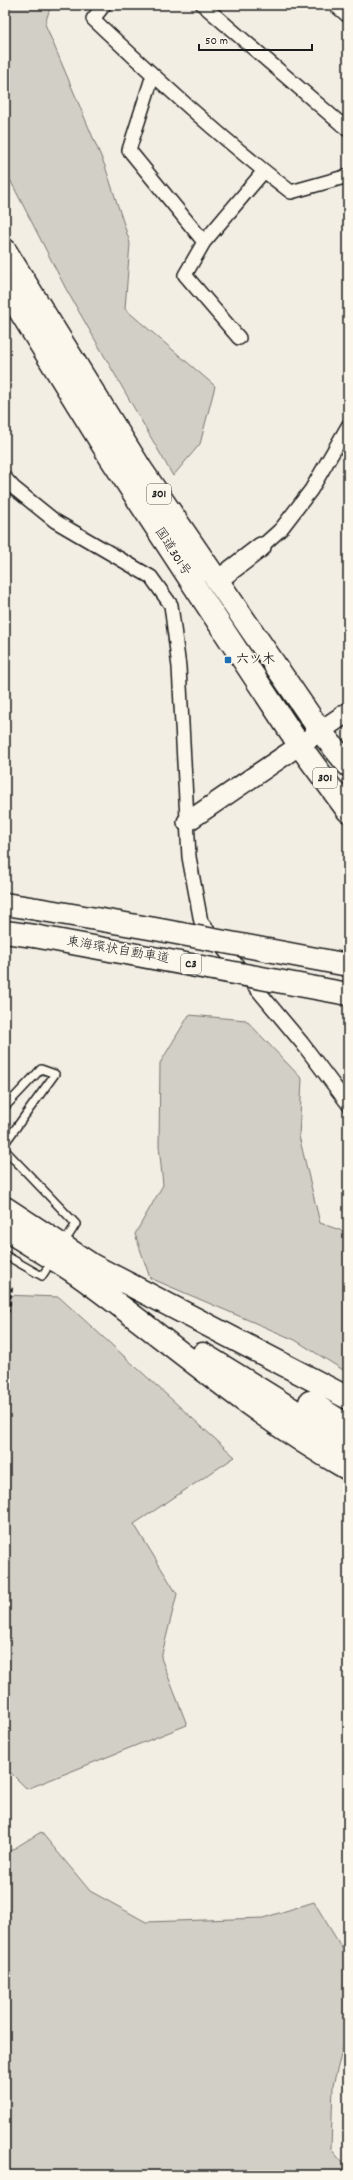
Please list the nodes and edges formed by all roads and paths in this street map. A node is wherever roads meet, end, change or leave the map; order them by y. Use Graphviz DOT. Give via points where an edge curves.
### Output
graph roads {
  1 [pos="104,5"];
  2 [pos="203,5"];
  3 [pos="335,5"];
  4 [pos="348,16"];
  5 [pos="153,75"];
  6 [pos="348,130"];
  7 [pos="264,171"];
  8 [pos="348,176"];
  9 [pos="204,242"];
  10 [pos="5,250"];
  11 [pos="5,287"];
  12 [pos="239,338"];
  13 [pos="348,426"];
  14 [pos="5,478"];
  15 [pos="261,547"];
  16 [pos="218,580"];
  17 [pos="348,712"];
  18 [pos="321,732"];
  19 [pos="300,746"];
  20 [pos="348,765"];
  21 [pos="348,811"];
  22 [pos="187,822"];
  23 [pos="5,904"];
  24 [pos="5,932"];
  25 [pos="348,965"];
  26 [pos="348,994"];
  27 [pos="348,1104"];
  28 [pos="5,1107"];
  29 [pos="5,1143"];
  30 [pos="5,1150"];
  31 [pos="5,1208"];
  32 [pos="5,1229"];
  33 [pos="69,1235"];
  34 [pos="5,1255"];
  35 [pos="46,1270"];
  36 [pos="88,1272"];
  37 [pos="12,1286"];
  38 [pos="5,1318"];
  39 [pos="348,1398"];
  40 [pos="348,1426"];
  41 [pos="348,1444"];
  42 [pos="348,1469"];
  1 -- 5 [label="street" via="93,19"];
  2 -- 6 [label="street"];
  3 -- 4 [label="street"];
  5 -- 7 [label="street"];
  5 -- 9 [label="street" via="129,150"];
  7 -- 8 [label="street" via="292,192"];
  7 -- 9 [label="street"];
  9 -- 12 [label="street" via="185,275"];
  10 -- 16 [label="highway, 国道301号 / 301" via="141,469"];
  11 -- 19 [label="highway, 国道301号 / 301" via="110,457"];
  13 -- 15 [label="street" via="311,490 281,529"];
  14 -- 22 [label="street" via="55,521 151,577 171,604 179,668"];
  15 -- 16 [label="street"];
  16 -- 18 [label="highway, 国道301号 / 301"];
  17 -- 18 [label="street"];
  18 -- 19 [label="street"];
  18 -- 20 [label="highway, 国道301号 / 301"];
  19 -- 21 [label="highway, 国道301号 / 301"];
  19 -- 22 [label="street"];
  22 -- 27 [label="street" via="189,857 201,922 302,1043"];
  23 -- 25 [label="highway, C3, bridge"];
  24 -- 26 [label="highway, 東海環状自動車道 / C3, bridge"];
  28 -- 29 [label="lane" via="41,1069 55,1074"];
  30 -- 33 [label="lane" via="76,1224"];
  31 -- 36 [label="highway"];
  32 -- 36 [label="highway"];
  34 -- 35 [label="lane" via="42,1276"];
  36 -- 39 [label="highway"];
  36 -- 40 [label="highway"];
  36 -- 41 [label="highway"];
  36 -- 42 [label="highway" via="262,1413 298,1439"];
  37 -- 38 [label="path" via="8,1315"];
}
